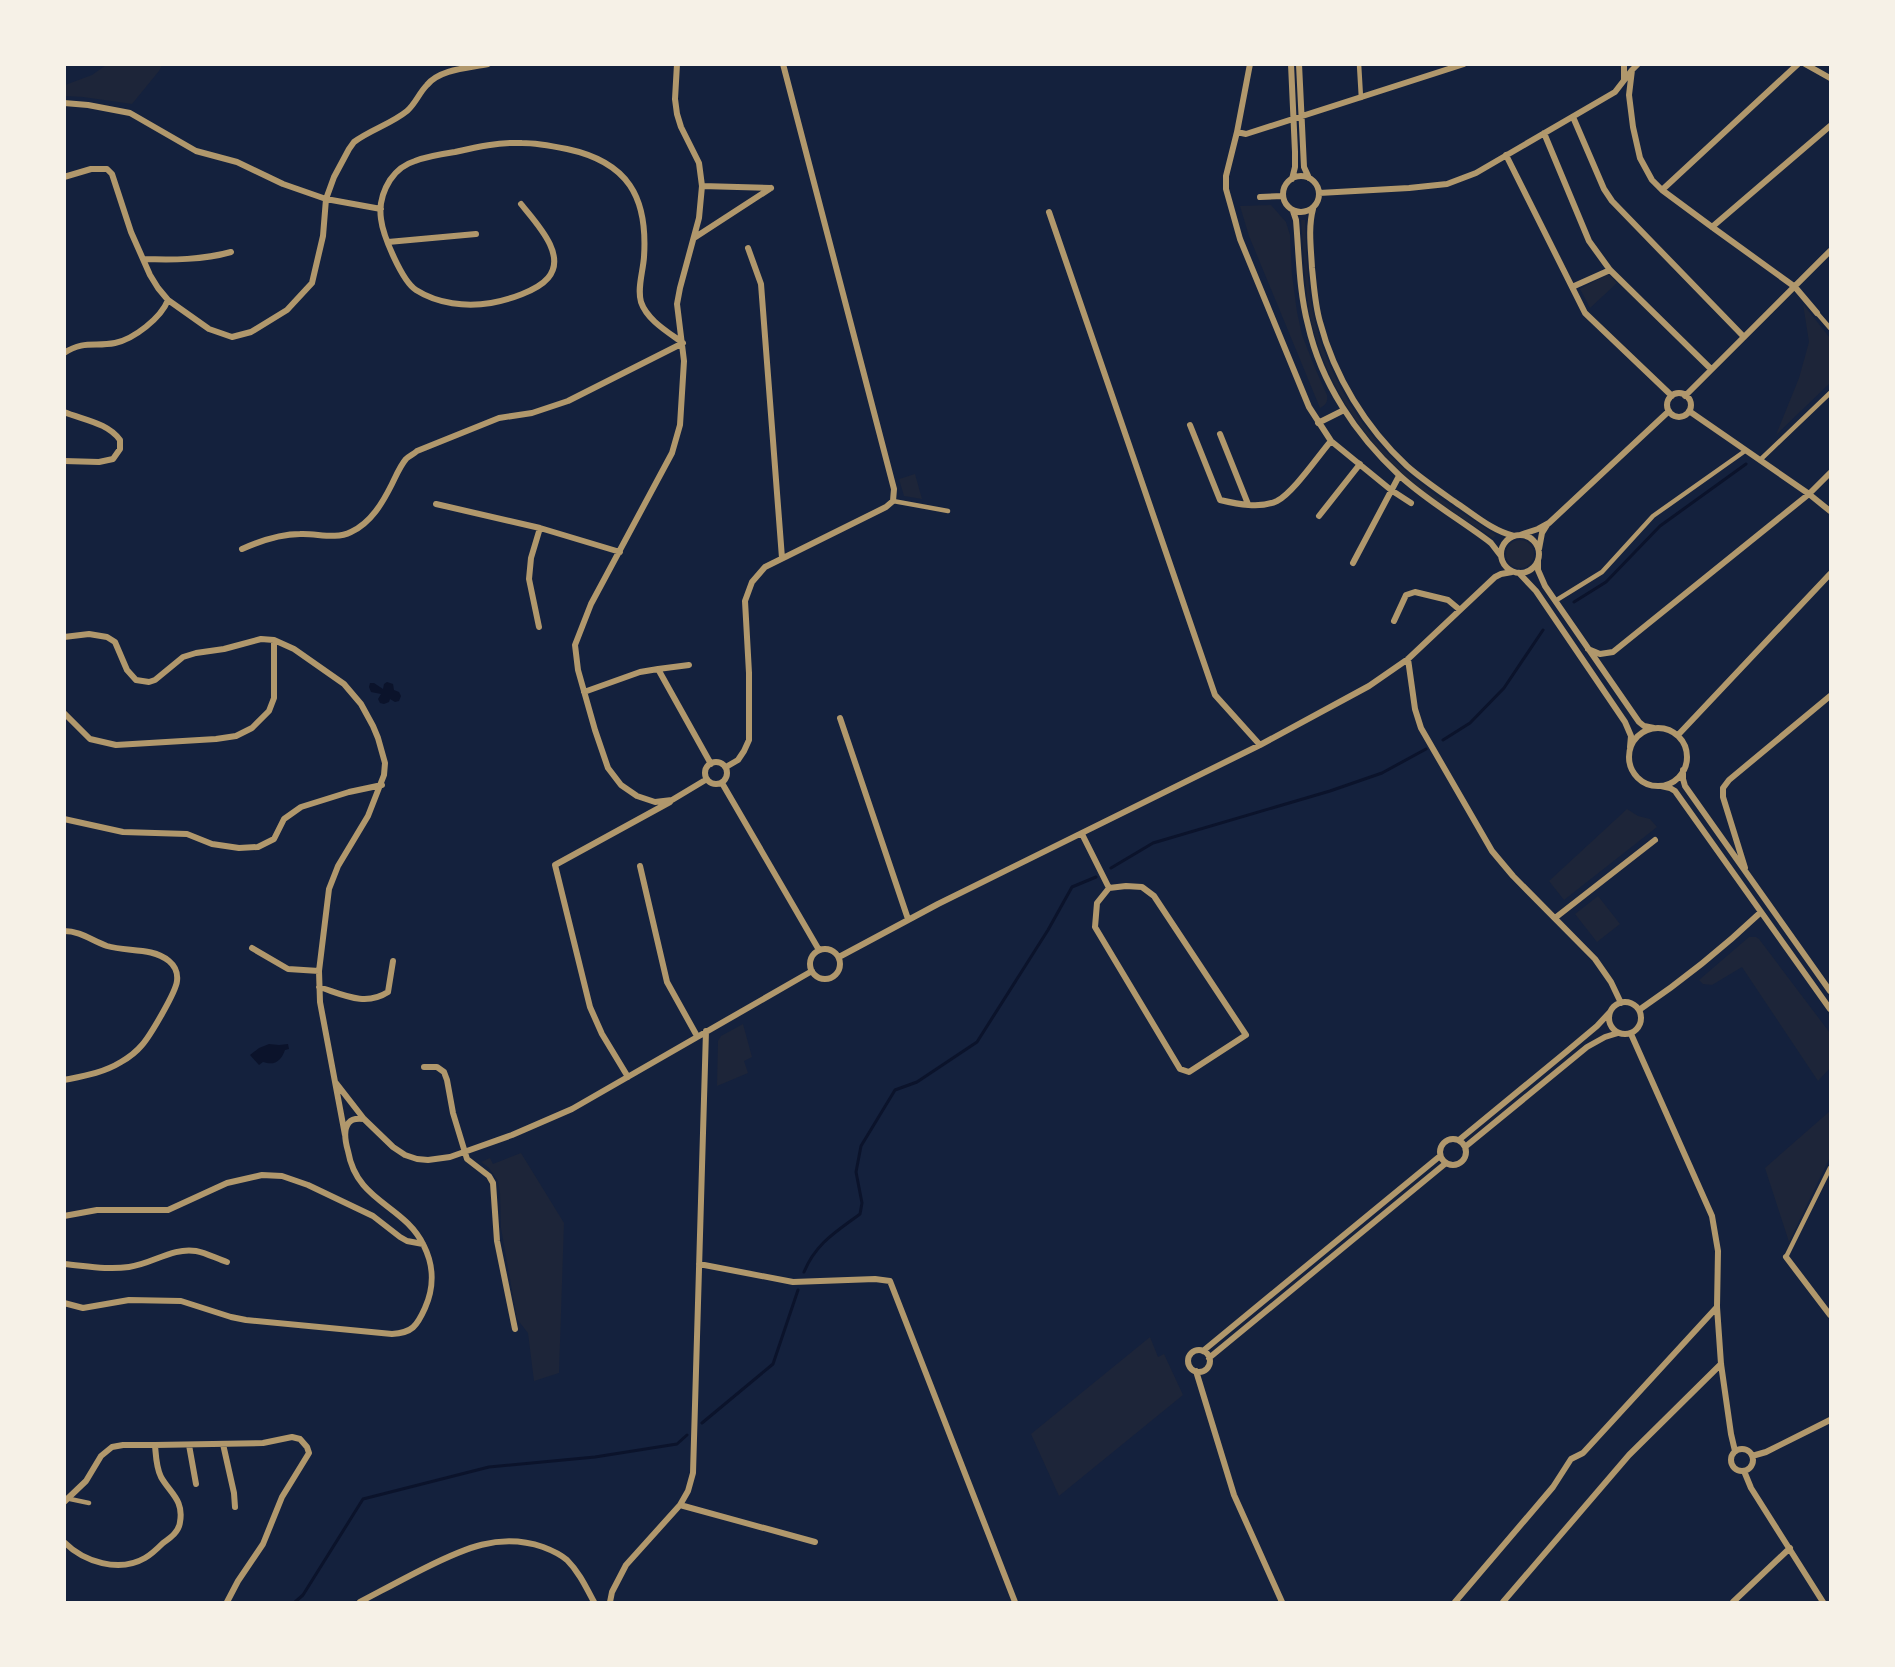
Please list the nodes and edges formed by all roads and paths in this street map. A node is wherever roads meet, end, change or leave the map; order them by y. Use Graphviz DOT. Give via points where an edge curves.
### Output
graph roads {
  1 [pos="488,64"];
  2 [pos="677,64"];
  3 [pos="783,64"];
  4 [pos="1250,64"];
  5 [pos="1291,64"];
  6 [pos="1299,64"];
  7 [pos="1359,64"];
  8 [pos="1464,64"];
  9 [pos="1624,64"];
  10 [pos="1638,64"];
  11 [pos="1798,64"];
  12 [pos="1805,64"];
  13 [pos="1632,70"];
  14 [pos="1830,78"];
  15 [pos="1624,79"];
  16 [pos="1618,90"];
  17 [pos="1629,95"];
  18 [pos="1361,98"];
  19 [pos="64,103"];
  20 [pos="1301,116"];
  21 [pos="1573,117"];
  22 [pos="1294,119"];
  23 [pos="1830,126"];
  24 [pos="1237,132"];
  25 [pos="1544,133"];
  26 [pos="1506,155"];
  27 [pos="64,177"];
  28 [pos="1310,178"];
  29 [pos="1292,179"];
  30 [pos="702,186"];
  31 [pos="1662,190"];
  32 [pos="1319,193"];
  33 [pos="1283,196"];
  34 [pos="1260,197"];
  35 [pos="326,199"];
  36 [pos="521,204"];
  37 [pos="381,209"];
  38 [pos="1313,209"];
  39 [pos="1293,211"];
  40 [pos="1049,212"];
  41 [pos="1712,227"];
  42 [pos="476,234"];
  43 [pos="694,238"];
  44 [pos="388,242"];
  45 [pos="748,248"];
  46 [pos="1830,251"];
  47 [pos="231,252"];
  48 [pos="143,259"];
  49 [pos="1611,270"];
  50 [pos="1572,287"];
  51 [pos="1795,287"];
  52 [pos="168,300"];
  53 [pos="1817,313"];
  54 [pos="1830,328"];
  55 [pos="1744,337"];
  56 [pos="683,342"];
  57 [pos="64,353"];
  58 [pos="1711,369"];
  59 [pos="1830,393"];
  60 [pos="1672,396"];
  61 [pos="1685,396"];
  62 [pos="1344,410"];
  63 [pos="1669,411"];
  64 [pos="1689,411"];
  65 [pos="64,412"];
  66 [pos="1318,423"];
  67 [pos="1190,425"];
  68 [pos="1220,434"];
  69 [pos="1331,441"];
  70 [pos="1745,451"];
  71 [pos="1760,460"];
  72 [pos="64,461"];
  73 [pos="1360,464"];
  74 [pos="1830,474"];
  75 [pos="1399,476"];
  76 [pos="1391,490"];
  77 [pos="1809,494"];
  78 [pos="893,501"];
  79 [pos="1411,503"];
  80 [pos="436,504"];
  81 [pos="1248,504"];
  82 [pos="948,511"];
  83 [pos="1830,511"];
  84 [pos="1319,516"];
  85 [pos="1549,523"];
  86 [pos="540,528"];
  87 [pos="1517,535"];
  88 [pos="242,549"];
  89 [pos="620,552"];
  90 [pos="1539,556"];
  91 [pos="1501,557"];
  92 [pos="782,558"];
  93 [pos="1353,563"];
  94 [pos="1515,573"];
  95 [pos="1830,574"];
  96 [pos="1495,577"];
  97 [pos="1555,601"];
  98 [pos="1460,610"];
  99 [pos="1394,621"];
  100 [pos="539,627"];
  101 [pos="64,637"];
  102 [pos="273,640"];
  103 [pos="1588,650"];
  104 [pos="1408,659"];
  105 [pos="689,665"];
  106 [pos="658,669"];
  107 [pos="584,692"];
  108 [pos="1830,696"];
  109 [pos="64,713"];
  110 [pos="840,718"];
  111 [pos="1654,728"];
  112 [pos="1678,735"];
  113 [pos="1260,745"];
  114 [pos="1630,747"];
  115 [pos="711,764"];
  116 [pos="726,767"];
  117 [pos="1683,770"];
  118 [pos="706,779"];
  119 [pos="722,783"];
  120 [pos="382,784"];
  121 [pos="1661,786"];
  122 [pos="672,800"];
  123 [pos="64,819"];
  124 [pos="1082,834"];
  125 [pos="1655,840"];
  126 [pos="640,866"];
  127 [pos="1747,874"];
  128 [pos="1109,888"];
  129 [pos="1761,912"];
  130 [pos="1555,918"];
  131 [pos="908,919"];
  132 [pos="64,931"];
  133 [pos="252,948"];
  134 [pos="819,950"];
  135 [pos="839,957"];
  136 [pos="393,961"];
  137 [pos="319,971"];
  138 [pos="812,971"];
  139 [pos="319,987"];
  140 [pos="1830,991"];
  141 [pos="1621,1003"];
  142 [pos="1639,1010"];
  143 [pos="1830,1010"];
  144 [pos="1610,1012"];
  145 [pos="706,1031"];
  146 [pos="1618,1033"];
  147 [pos="1631,1034"];
  148 [pos="697,1036"];
  149 [pos="424,1067"];
  150 [pos="627,1077"];
  151 [pos="64,1080"];
  152 [pos="334,1080"];
  153 [pos="364,1119"];
  154 [pos="345,1135"];
  155 [pos="1459,1140"];
  156 [pos="1465,1147"];
  157 [pos="465,1153"];
  158 [pos="1440,1156"];
  159 [pos="1446,1163"];
  160 [pos="1830,1168"];
  161 [pos="64,1216"];
  162 [pos="423,1244"];
  163 [pos="1786,1257"];
  164 [pos="227,1262"];
  165 [pos="64,1264"];
  166 [pos="699,1264"];
  167 [pos="64,1303"];
  168 [pos="1717,1307"];
  169 [pos="1830,1315"];
  170 [pos="515,1329"];
  171 [pos="1203,1351"];
  172 [pos="1209,1358"];
  173 [pos="1721,1364"];
  174 [pos="1196,1371"];
  175 [pos="1830,1420"];
  176 [pos="223,1444"];
  177 [pos="155,1445"];
  178 [pos="189,1445"];
  179 [pos="1735,1452"];
  180 [pos="1752,1456"];
  181 [pos="1744,1470"];
  182 [pos="196,1484"];
  183 [pos="67,1501"];
  184 [pos="89,1503"];
  185 [pos="680,1505"];
  186 [pos="235,1507"];
  187 [pos="64,1542"];
  188 [pos="814,1542"];
  189 [pos="1790,1548"];
  190 [pos="227,1602"];
  191 [pos="360,1602"];
  192 [pos="594,1602"];
  193 [pos="610,1602"];
  194 [pos="1015,1602"];
  195 [pos="1282,1602"];
  196 [pos="1455,1602"];
  197 [pos="1503,1602"];
  198 [pos="1733,1602"];
  199 [pos="1823,1602"];
  1 -- 35 [label="street" via="434,77 406,111 354,142"];
  2 -- 30 [label="street" via="677,114 699,163"];
  3 -- 78 [label="street" via="894,489"];
  4 -- 24 [label="street"];
  5 -- 22 [label="street"];
  6 -- 20 [label="street"];
  7 -- 18 [label="street"];
  8 -- 18 [label="street"];
  9 -- 15 [label="street"];
  10 -- 13 [label="street"];
  11 -- 31 [label="street"];
  12 -- 14 [label="street"];
  13 -- 15 [label="street"];
  13 -- 17 [label="street"];
  15 -- 16 [label="street"];
  16 -- 17 [label="street"];
  16 -- 21 [label="street"];
  17 -- 31 [label="street" via="1640,158"];
  18 -- 20 [label="street"];
  19 -- 35 [label="street" via="130,113 196,151 237,162"];
  20 -- 22 [label="street"];
  20 -- 28 [label="street" via="1304,167"];
  21 -- 25 [label="street"];
  21 -- 55 [label="street" via="1612,201"];
  22 -- 24 [label="street" via="1246,134"];
  22 -- 29 [label="street"];
  23 -- 41 [label="street"];
  24 -- 66 [label="street" via="1226,189 1240,239"];
  25 -- 26 [label="street"];
  25 -- 49 [label="street" via="1589,241"];
  26 -- 32 [label="street" via="1447,184"];
  26 -- 50 [label="street"];
  27 -- 48 [label="street" via="101,168 112,174"];
  28 -- 29 [label="street"];
  28 -- 32 [label="street"];
  29 -- 33 [label="street" via="1285,185"];
  30 -- 43 [label="street"];
  30 -- 43 [label="street" via="771,189"];
  31 -- 41 [label="street"];
  32 -- 38 [label="street"];
  33 -- 34 [label="street"];
  33 -- 39 [label="street"];
  35 -- 37 [label="street"];
  35 -- 52 [label="street" via="323,236 312,283 287,310 251,332 232,337 209,329"];
  36 -- 44 [label="street" via="551,246 554,266 545,281 499,302 445,302 414,289 404,278"];
  37 -- 44 [label="street"];
  37 -- 56 [label="street" via="390,180 413,161 427,157 501,143 523,143 570,149 597,159 628,181 641,208 641,302 658,325"];
  38 -- 39 [label="street" via="1304,213"];
  38 -- 87 [label="street" via="1310,237 1320,322 1333,360 1355,403 1407,466 1484,521 1504,533"];
  39 -- 62 [label="street" via="1308,326 1321,365"];
  40 -- 113 [label="street" via="1215,695"];
  41 -- 51 [label="street"];
  42 -- 44 [label="street"];
  43 -- 56 [label="street" via="677,304"];
  45 -- 92 [label="street" via="761,284"];
  46 -- 51 [label="street"];
  47 -- 48 [label="street"];
  48 -- 52 [label="street"];
  49 -- 50 [label="street"];
  49 -- 58 [label="street"];
  50 -- 60 [label="street" via="1585,313"];
  51 -- 53 [label="street"];
  51 -- 55 [label="street"];
  52 -- 57 [label="street" via="154,321 133,335 115,343 85,344"];
  53 -- 54 [label="street"];
  55 -- 58 [label="street"];
  56 -- 88 [label="street" via="568,401 499,418 417,451 406,460 376,512 349,533 286,535"];
  56 -- 89 [label="street" via="680,425 672,453"];
  58 -- 61 [label="street"];
  59 -- 71 [label="street"];
  60 -- 61 [label="street"];
  60 -- 63 [label="street"];
  61 -- 64 [label="street" via="1690,402"];
  62 -- 66 [label="street"];
  62 -- 75 [label="street"];
  63 -- 64 [label="street" via="1679,417"];
  63 -- 85 [label="street"];
  64 -- 70 [label="street"];
  65 -- 72 [label="street" via="114,432 120,449 113,459 99,462"];
  66 -- 69 [label="street"];
  67 -- 81 [label="street" via="1220,500"];
  68 -- 81 [label="street"];
  69 -- 73 [label="street"];
  69 -- 81 [label="street" via="1277,501"];
  70 -- 71 [label="street"];
  70 -- 97 [label="street" via="1653,516 1602,572"];
  71 -- 77 [label="street"];
  73 -- 76 [label="street"];
  73 -- 84 [label="street"];
  74 -- 77 [label="street"];
  75 -- 76 [label="street"];
  75 -- 91 [label="street" via="1491,543"];
  76 -- 79 [label="street"];
  76 -- 93 [label="street"];
  77 -- 83 [label="street"];
  77 -- 103 [label="street" via="1612,652"];
  78 -- 82 [label="street"];
  78 -- 92 [label="street"];
  80 -- 86 [label="street"];
  85 -- 87 [label="street"];
  85 -- 90 [label="street" via="1542,533"];
  86 -- 89 [label="street"];
  86 -- 100 [label="street" via="529,579"];
  87 -- 90 [label="street" via="1531,538"];
  87 -- 91 [label="street" via="1504,544"];
  89 -- 107 [label="street" via="591,604 575,645"];
  90 -- 94 [label="street" via="1531,570"];
  90 -- 97 [label="street" via="1538,570"];
  91 -- 94 [label="street" via="1504,566"];
  91 -- 96 [label="street"];
  92 -- 116 [label="street" via="765,567 747,592 749,740 738,760"];
  94 -- 96 [label="street"];
  94 -- 114 [label="street" via="1536,591 1625,722 1631,736"];
  95 -- 112 [label="street"];
  96 -- 98 [label="street"];
  97 -- 103 [label="street"];
  98 -- 99 [label="street" via="1448,600 1415,592 1407,595"];
  98 -- 104 [label="street"];
  101 -- 102 [label="street" via="107,637 115,642 127,670 136,680 149,682 196,652"];
  102 -- 109 [label="street" via="274,698 269,711 252,728 236,736 116,745 90,739"];
  102 -- 120 [label="street" via="294,649 344,684 361,704 385,763"];
  103 -- 111 [label="street" via="1639,722"];
  104 -- 113 [label="street" via="1370,686"];
  104 -- 130 [label="street" via="1421,728 1492,851"];
  105 -- 106 [label="street"];
  106 -- 107 [label="street"];
  106 -- 115 [label="street"];
  107 -- 122 [label="street" via="608,768 621,785 655,802"];
  108 -- 127 [label="street" via="1723,788"];
  110 -- 131 [label="street"];
  111 -- 112 [label="street"];
  111 -- 114 [label="street" via="1640,734"];
  112 -- 117 [label="street" via="1686,752"];
  113 -- 124 [label="street"];
  114 -- 121 [label="street" via="1630,766 1635,775 1642,782"];
  115 -- 116 [label="street"];
  115 -- 118 [label="street" via="705,771"];
  116 -- 119 [label="street" via="728,774"];
  117 -- 121 [label="street"];
  117 -- 127 [label="street" via="1685,786"];
  118 -- 119 [label="street" via="712,784"];
  118 -- 122 [label="street"];
  119 -- 134 [label="street"];
  120 -- 123 [label="street" via="301,807 284,819 274,839 258,847 212,844 187,834 123,832"];
  120 -- 137 [label="street" via="329,889"];
  121 -- 129 [label="street" via="1676,791"];
  122 -- 150 [label="street" via="555,865 590,1007"];
  124 -- 128 [label="street"];
  124 -- 131 [label="street"];
  125 -- 130 [label="street"];
  126 -- 148 [label="street" via="667,982"];
  127 -- 140 [label="street"];
  128 -- 128 [label="street" via="1097,903 1095,927 1180,1069 1189,1072 1246,1035 1154,896 1142,887"];
  129 -- 142 [label="street" via="1699,966"];
  129 -- 143 [label="street"];
  130 -- 141 [label="street" via="1595,959"];
  131 -- 135 [label="street"];
  132 -- 151 [label="street" via="105,945 160,955 171,962 177,982 143,1044 122,1062 100,1073"];
  133 -- 137 [label="street" via="288,969"];
  134 -- 135 [label="street" via="827,948"];
  134 -- 138 [label="street" via="811,959"];
  135 -- 138 [label="street" via="840,967 834,976 820,978"];
  136 -- 139 [label="street" via="388,992 379,998 357,999"];
  137 -- 139 [label="street"];
  138 -- 145 [label="street"];
  139 -- 152 [label="street"];
  141 -- 142 [label="street" via="1631,1003"];
  141 -- 144 [label="street"];
  142 -- 147 [label="street" via="1641,1021"];
  144 -- 146 [label="street" via="1609,1022"];
  144 -- 155 [label="street"];
  145 -- 148 [label="street"];
  145 -- 166 [label="street"];
  146 -- 147 [label="street"];
  146 -- 156 [label="street" via="1587,1047"];
  147 -- 168 [label="street" via="1712,1216 1718,1251"];
  148 -- 150 [label="street"];
  149 -- 157 [label="street" via="437,1067 444,1072"];
  150 -- 157 [label="street" via="572,1109"];
  152 -- 153 [label="street"];
  152 -- 154 [label="street"];
  153 -- 154 [label="street" via="351,1120"];
  153 -- 157 [label="street" via="405,1155 439,1159"];
  154 -- 162 [label="street" via="353,1172 364,1187 414,1229"];
  155 -- 156 [label="street"];
  155 -- 158 [label="street" via="1444,1142"];
  156 -- 159 [label="street" via="1466,1157 1460,1164"];
  157 -- 170 [label="street" via="493,1183 498,1241"];
  158 -- 159 [label="street"];
  158 -- 171 [label="street"];
  159 -- 172 [label="street"];
  160 -- 163 [label="street"];
  161 -- 162 [label="street" via="97,1210 168,1210 227,1183 282,1176 373,1216 407,1241"];
  162 -- 167 [label="street" via="432,1268 432,1282 415,1326 401,1334 246,1320 181,1301 129,1300 83,1308"];
  163 -- 169 [label="street"];
  164 -- 165 [label="street" via="185,1250 131,1267"];
  166 -- 185 [label="street" via="693,1473"];
  166 -- 194 [label="street" via="794,1282 890,1281"];
  168 -- 173 [label="street"];
  168 -- 196 [label="street" via="1583,1453 1571,1459 1553,1487"];
  171 -- 172 [label="street"];
  171 -- 174 [label="street" via="1193,1352 1189,1357 1189,1364"];
  172 -- 174 [label="street" via="1207,1368"];
  173 -- 179 [label="street"];
  173 -- 197 [label="street" via="1629,1455"];
  174 -- 195 [label="street" via="1234,1495"];
  175 -- 180 [label="street"];
  176 -- 178 [label="street"];
  176 -- 186 [label="street"];
  176 -- 190 [label="street" via="263,1443 292,1437 300,1439 309,1454 282,1497 263,1544"];
  177 -- 178 [label="street"];
  177 -- 183 [label="street" via="112,1447"];
  177 -- 187 [label="street" via="162,1479 177,1497 181,1510 174,1534 146,1558 120,1565 89,1560"];
  178 -- 182 [label="street"];
  179 -- 180 [label="street" via="1744,1449"];
  179 -- 181 [label="street" via="1732,1464"];
  180 -- 181 [label="street" via="1752,1464"];
  181 -- 189 [label="street" via="1751,1488"];
  183 -- 184 [label="street"];
  185 -- 188 [label="street"];
  185 -- 193 [label="street" via="626,1565"];
  189 -- 198 [label="street"];
  189 -- 199 [label="street"];
  191 -- 192 [label="street" via="463,1549 507,1541 537,1545 565,1558"];
}
